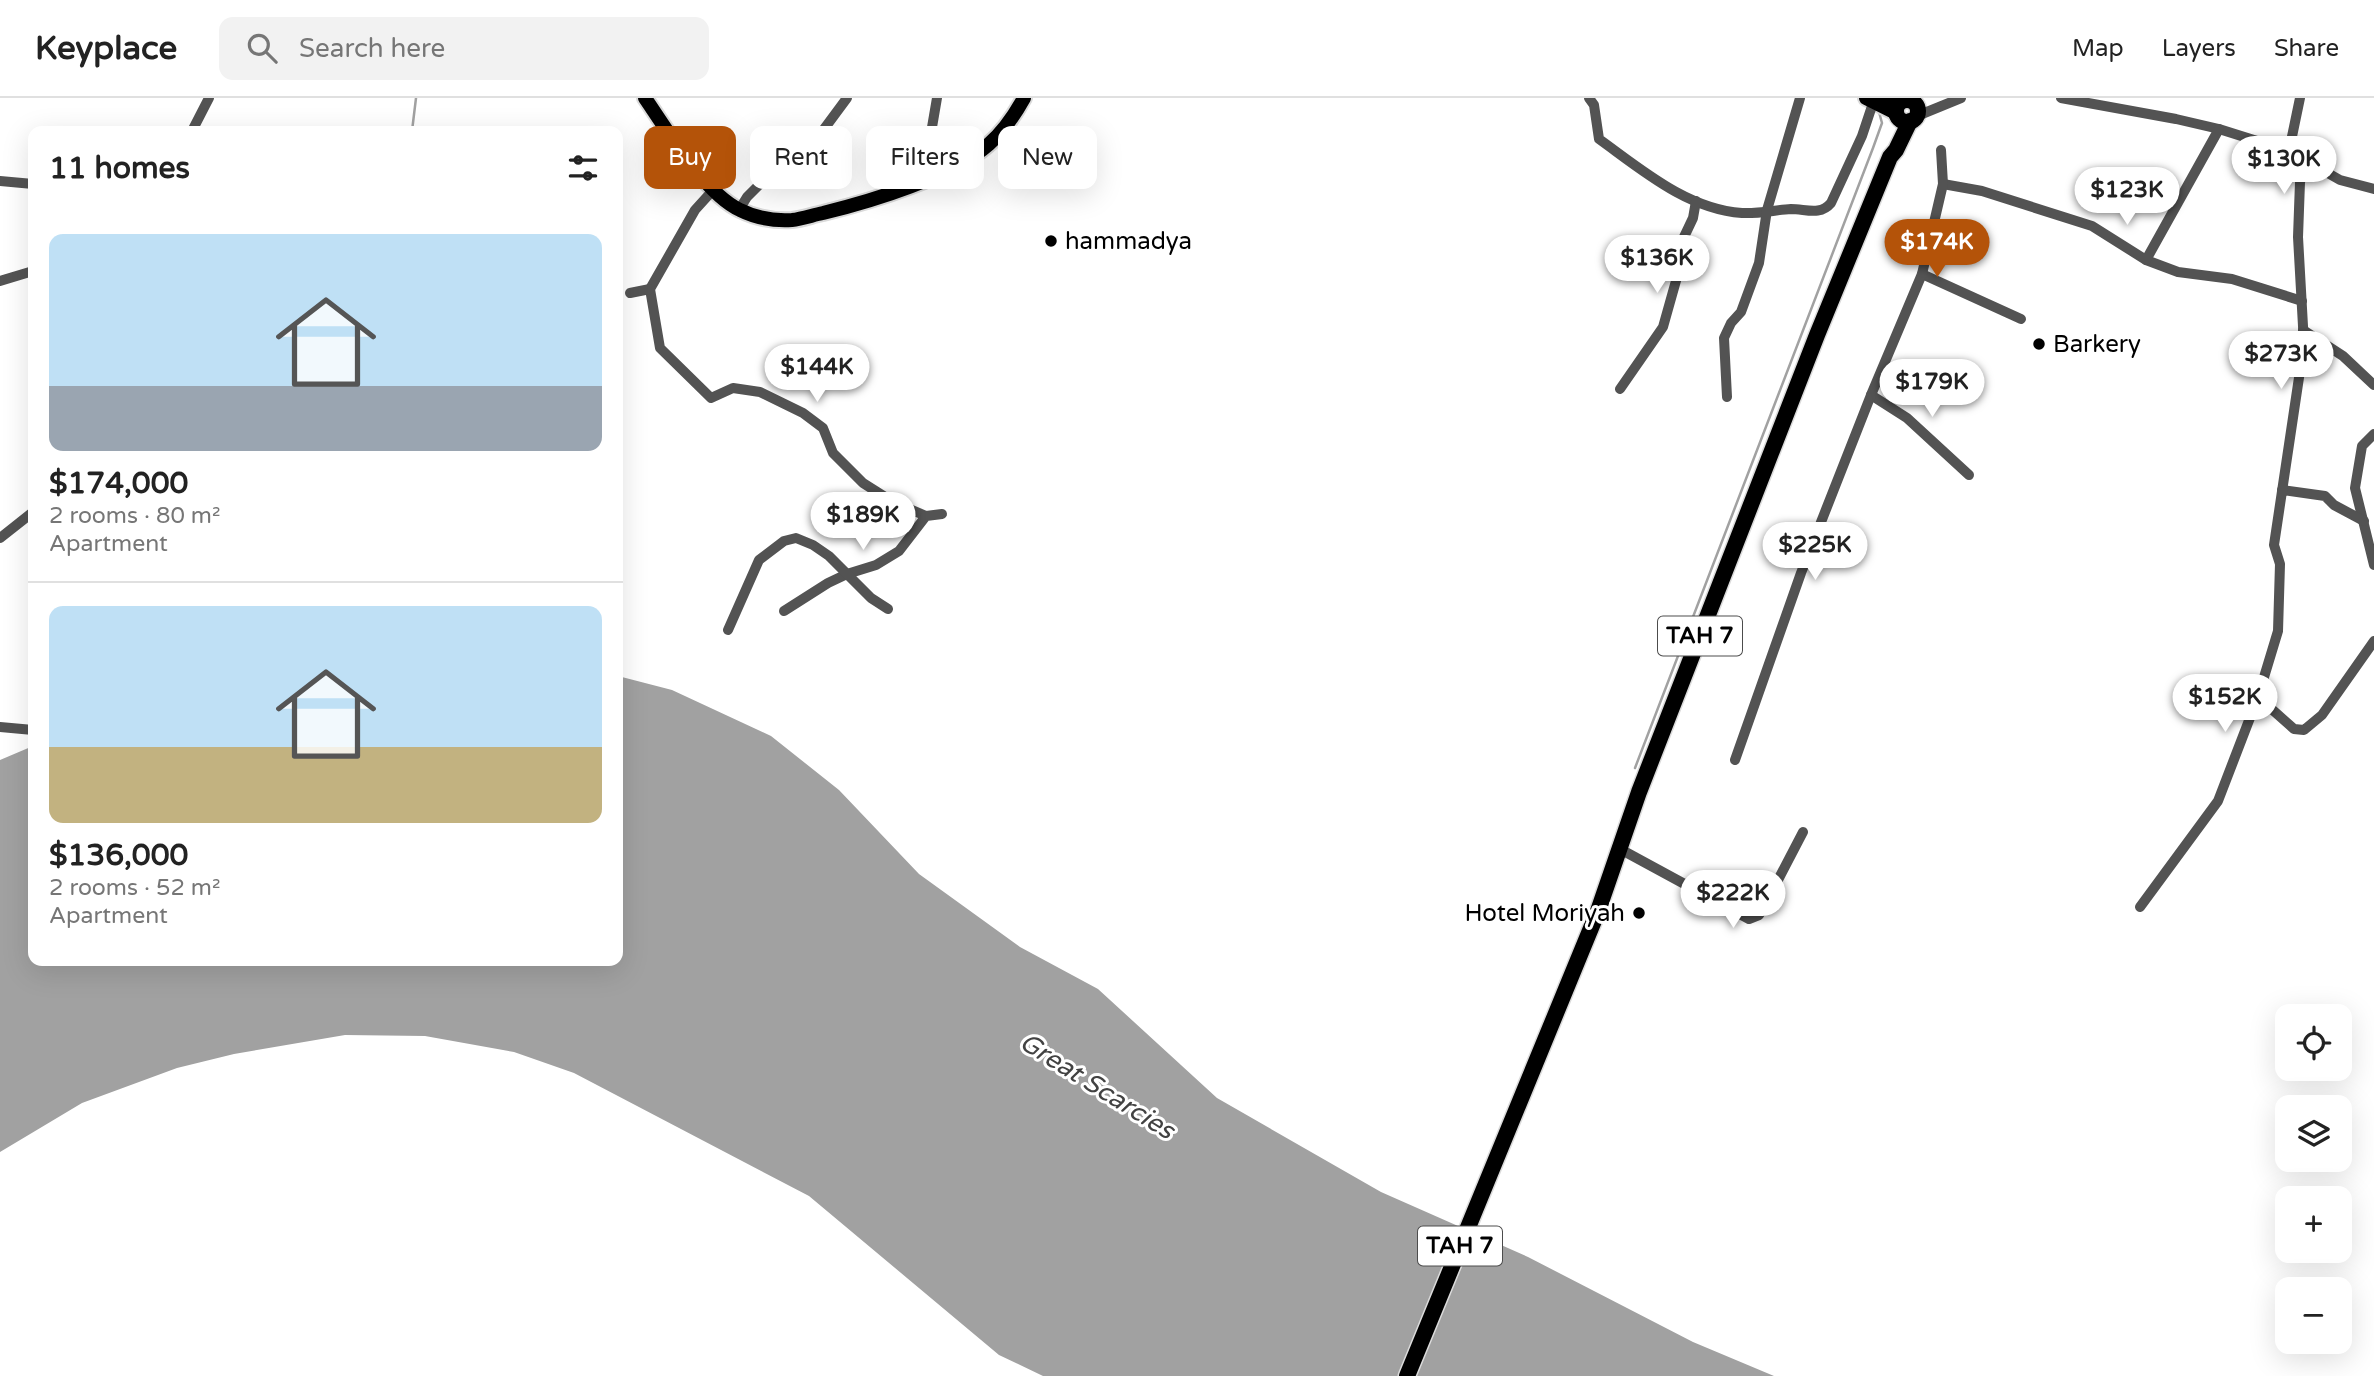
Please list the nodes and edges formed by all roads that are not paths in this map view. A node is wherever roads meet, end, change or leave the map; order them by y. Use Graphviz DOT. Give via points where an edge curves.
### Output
graph roads {
  1 [pos="209,98"];
  2 [pos="645,98"];
  3 [pos="847,98"];
  4 [pos="937,98"];
  5 [pos="1024,98"];
  6 [pos="1589,98"];
  7 [pos="1800,98"];
  8 [pos="1961,98"];
  9 [pos="2061,98"];
  10 [pos="2300,98"];
  11 [pos="2083,100"];
  12 [pos="1900,106"];
  13 [pos="195,126"];
  14 [pos="665,126"];
  15 [pos="932,126"];
  16 [pos="2219,129"];
  17 [pos="984,148"];
  18 [pos="1941,150"];
  19 [pos="2289,151"];
  20 [pos="2307,161"];
  21 [pos="0,181"];
  22 [pos="28,184"];
  23 [pos="1943,184"];
  24 [pos="714,189"];
  25 [pos="899,189"];
  26 [pos="2374,189"];
  27 [pos="1696,201"];
  28 [pos="739,210"];
  29 [pos="1767,211"];
  30 [pos="2147,260"];
  31 [pos="28,273"];
  32 [pos="1922,274"];
  33 [pos="0,281"];
  34 [pos="650,289"];
  35 [pos="630,293"];
  36 [pos="2302,301"];
  37 [pos="2021,319"];
  38 [pos="2303,330"];
  39 [pos="2374,385"];
  40 [pos="1620,389"];
  41 [pos="1871,395"];
  42 [pos="1727,397"];
  43 [pos="2374,434"];
  44 [pos="1969,475"];
  45 [pos="2282,490"];
  46 [pos="942,514"];
  47 [pos="28,516"];
  48 [pos="926,516"];
  49 [pos="2364,521"];
  50 [pos="0,538"];
  51 [pos="2374,565"];
  52 [pos="847,574"];
  53 [pos="888,609"];
  54 [pos="784,611"];
  55 [pos="728,630"];
  56 [pos="2374,641"];
  57 [pos="2258,697"];
  58 [pos="0,727"];
  59 [pos="28,730"];
  60 [pos="1735,760"];
  61 [pos="1803,832"];
  62 [pos="1620,849"];
  63 [pos="2140,907"];
  64 [pos="1407,1376"];
  1 -- 13 [label="street"];
  2 -- 14 [label="main road"];
  3 -- 28 [label="street" via="810,148 764,180"];
  4 -- 15 [label="street"];
  5 -- 17 [label="main road" via="1010,122"];
  6 -- 27 [label="street" via="1599,139 1662,184"];
  7 -- 29 [label="street"];
  8 -- 12 [label="street"];
  9 -- 11 [label="street"];
  10 -- 19 [label="street"];
  11 -- 16 [label="street"];
  12 -- 29 [label="street" via="1862,136 1826,208"];
  12 -- 62 [label="highway, TAH 7" via="1890,157"];
  16 -- 19 [label="street"];
  16 -- 30 [label="street"];
  18 -- 23 [label="street"];
  19 -- 20 [label="street"];
  20 -- 26 [label="street" via="2340,180"];
  20 -- 36 [label="street" via="2300,182 2298,237"];
  21 -- 22 [label="street"];
  23 -- 30 [label="street" via="1982,191 2092,226"];
  23 -- 32 [label="street"];
  24 -- 28 [label="main road"];
  24 -- 34 [label="street" via="695,210"];
  25 -- 28 [label="main road" via="794,220 770,220"];
  27 -- 29 [label="street" via="1744,213"];
  27 -- 40 [label="street" via="1663,327"];
  29 -- 42 [label="street" via="1759,263 1741,312 1724,338"];
  30 -- 36 [label="street" via="2178,272 2232,279"];
  31 -- 33 [label="street"];
  32 -- 37 [label="street"];
  32 -- 41 [label="street"];
  34 -- 35 [label="street"];
  34 -- 48 [label="street" via="660,348 711,398 733,388 760,392 803,413 823,428 833,453 863,483"];
  36 -- 38 [label="street"];
  38 -- 39 [label="street" via="2343,356"];
  38 -- 45 [label="street"];
  41 -- 44 [label="street" via="1907,418"];
  41 -- 60 [label="street"];
  43 -- 49 [label="street" via="2362,446 2355,488"];
  45 -- 49 [label="street" via="2325,496"];
  45 -- 57 [label="street" via="2274,545 2280,564 2278,631"];
  46 -- 48 [label="street"];
  47 -- 50 [label="street"];
  48 -- 52 [label="street" via="900,551"];
  49 -- 51 [label="street"];
  52 -- 53 [label="street"];
  52 -- 54 [label="street"];
  52 -- 55 [label="street" via="813,545 796,538 784,541 759,560"];
  56 -- 57 [label="street" via="2322,715 2304,730 2294,729"];
  57 -- 63 [label="street" via="2218,801"];
  58 -- 59 [label="street"];
  61 -- 62 [label="street" via="1759,915 1749,919"];
  62 -- 64 [label="highway, TAH 7"];
}
